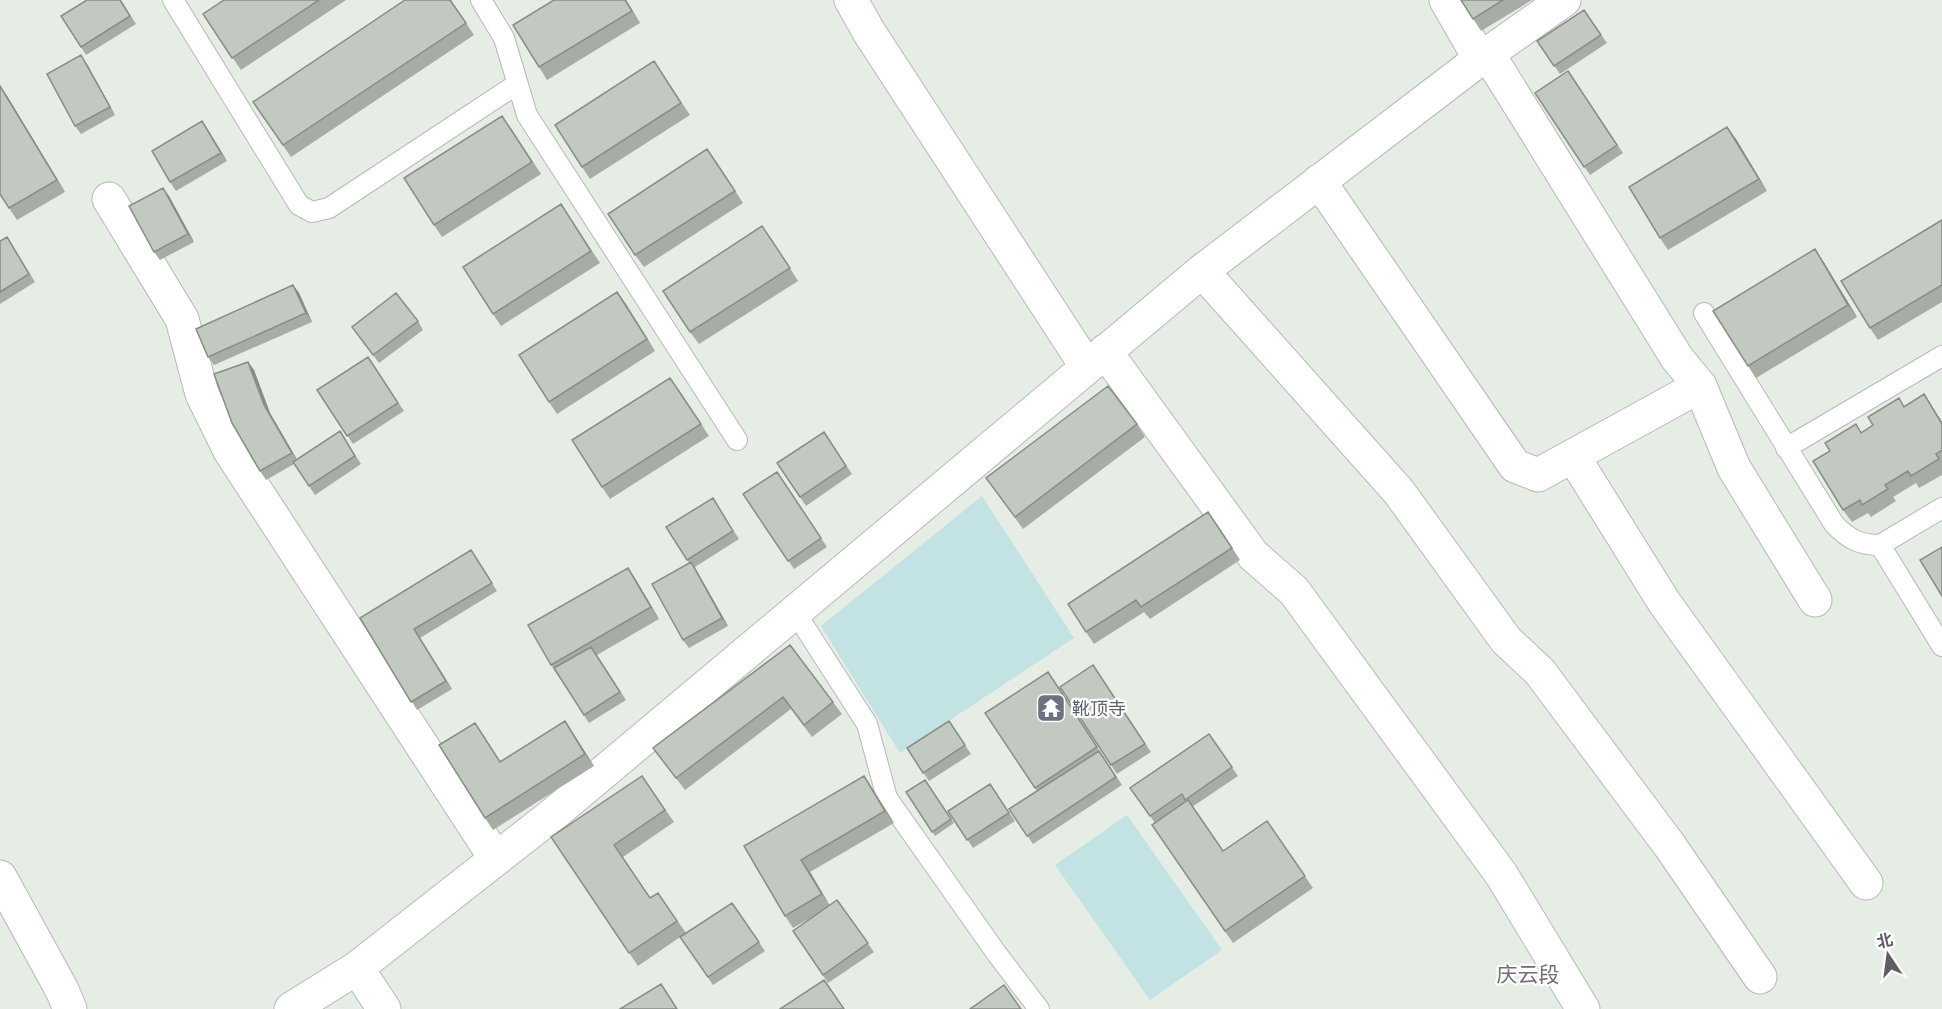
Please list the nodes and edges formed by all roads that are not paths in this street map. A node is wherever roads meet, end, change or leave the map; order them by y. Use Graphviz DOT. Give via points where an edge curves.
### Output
graph roads {
  1 [pos="173,0"];
  2 [pos="481,0"];
  3 [pos="851,0"];
  4 [pos="1446,0"];
  5 [pos="1564,0"];
  6 [pos="1484,56"];
  7 [pos="517,84"];
  8 [pos="1318,181"];
  9 [pos="109,199"];
  10 [pos="1202,271"];
  11 [pos="1704,313"];
  12 [pos="1942,356"];
  13 [pos="1096,359"];
  14 [pos="1700,386"];
  15 [pos="737,440"];
  16 [pos="1786,448"];
  17 [pos="1573,456"];
  18 [pos="1942,508"];
  19 [pos="1880,545"];
  20 [pos="1815,600"];
  21 [pos="795,612"];
  22 [pos="1942,645"];
  23 [pos="496,859"];
  24 [pos="0,878"];
  25 [pos="1866,883"];
  26 [pos="357,968"];
  27 [pos="1760,977"];
  28 [pos="70,1009"];
  29 [pos="291,1009"];
  30 [pos="384,1009"];
  31 [pos="1039,1009"];
  32 [pos="1583,1009"];
  1 -- 7 [label="lane" via="299,205 312,212 329,207"];
  2 -- 7 [label="lane" via="504,38"];
  3 -- 13 [label="street" via="869,32"];
  4 -- 6 [label="street"];
  5 -- 6 [label="street"];
  6 -- 8 [label="street"];
  6 -- 14 [label="street" via="1677,358"];
  7 -- 15 [label="lane" via="527,115"];
  8 -- 10 [label="street"];
  8 -- 17 [label="street" via="1515,466 1538,476"];
  9 -- 23 [label="street" via="182,319 202,394 230,451"];
  10 -- 13 [label="street"];
  10 -- 27 [label="street" via="1399,492 1506,640 1540,672 1670,846"];
  11 -- 16 [label="lane"];
  12 -- 16 [label="lane"];
  13 -- 21 [label="street"];
  13 -- 32 [label="street" via="1253,555 1294,591 1501,874"];
  14 -- 17 [label="street"];
  14 -- 20 [label="street" via="1734,468"];
  16 -- 19 [label="lane" via="1844,535 1857,542"];
  17 -- 25 [label="street" via="1664,602"];
  18 -- 19 [label="lane"];
  19 -- 22 [label="lane"];
  21 -- 23 [label="street"];
  21 -- 31 [label="lane" via="867,724 887,798"];
  23 -- 26 [label="street"];
  24 -- 28 [label="street"];
  26 -- 29 [label="street"];
  26 -- 30 [label="street"];
}
